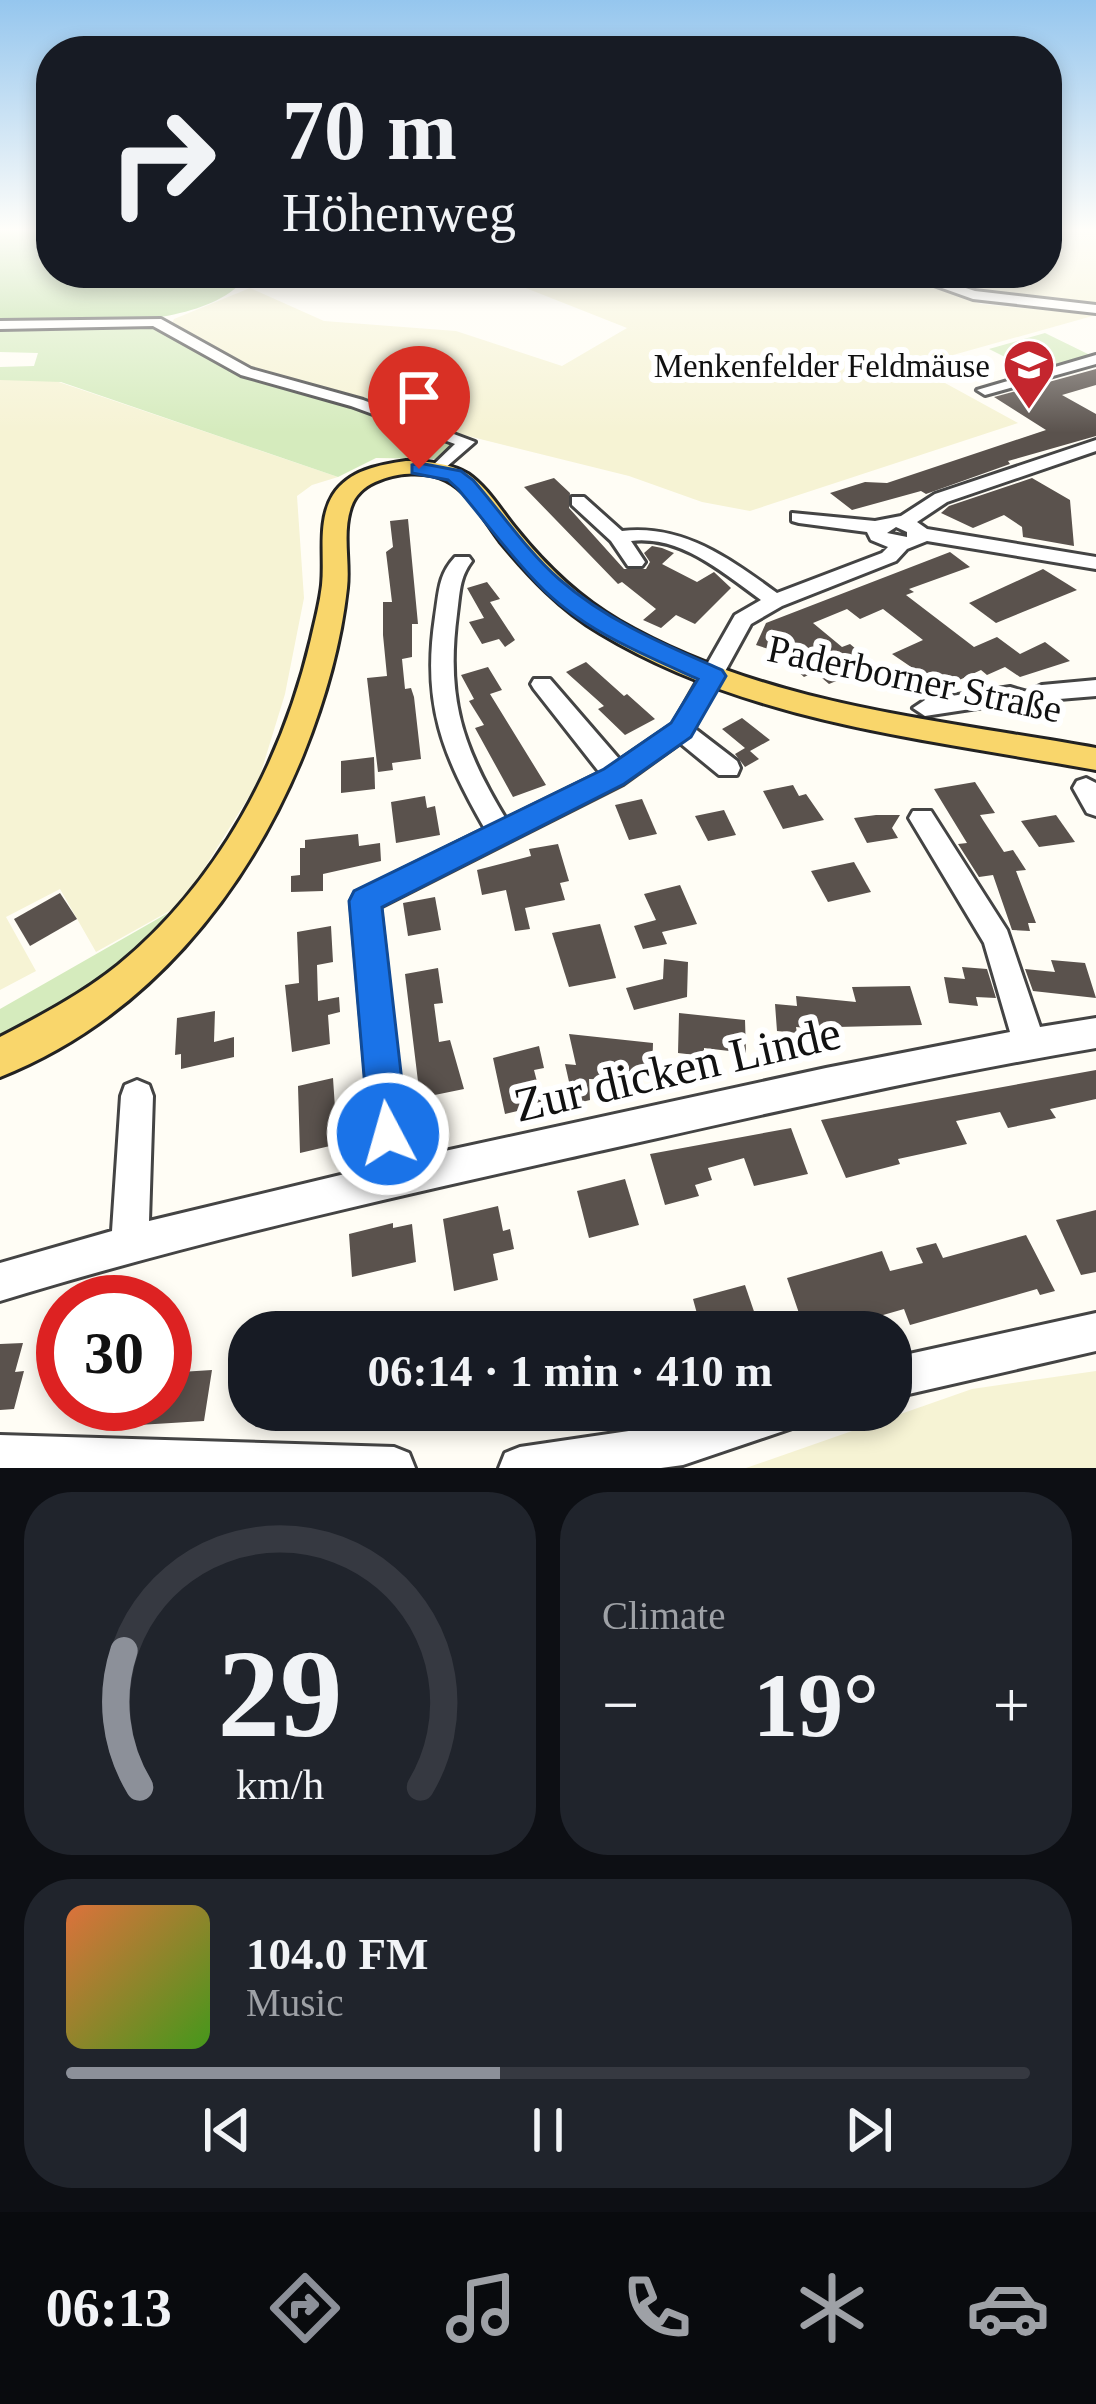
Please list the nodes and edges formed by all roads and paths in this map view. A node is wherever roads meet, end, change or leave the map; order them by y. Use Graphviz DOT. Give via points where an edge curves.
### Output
graph roads {
  1 [pos="986,297"];
  2 [pos="1096,309"];
  3 [pos="0,326"];
  4 [pos="1096,359"];
  5 [pos="985,390"];
  6 [pos="1096,445"];
  7 [pos="437,470"];
  8 [pos="578,501"];
  9 [pos="799,517"];
  10 [pos="908,534"];
  11 [pos="618,537"];
  12 [pos="462,561"];
  13 [pos="635,562"];
  14 [pos="1096,563"];
  15 [pos="775,601"];
  16 [pos="713,676"];
  17 [pos="542,684"];
  18 [pos="1096,688"];
  19 [pos="926,708"];
  20 [pos="681,730"];
  21 [pos="728,769"];
  22 [pos="614,776"];
  23 [pos="1092,784"];
  24 [pos="922,818"];
  25 [pos="502,835"];
  26 [pos="1096,1033"];
  27 [pos="1029,1043"];
  28 [pos="0,1058"];
  29 [pos="136,1096"];
  30 [pos="393,1180"];
  31 [pos="130,1240"];
  32 [pos="0,1282"];
  33 [pos="1096,1332"];
  34 [pos="912,1373"];
  35 [pos="724,1431"];
  36 [pos="0,1456"];
  37 [pos="394,1468"];
  38 [pos="520,1468"];
  1 -- 2 [label="street"];
  3 -- 7 [label="street" via="156,322 246,372 466,442"];
  4 -- 5 [label="street"];
  6 -- 10 [label="street" via="940,498"];
  7 -- 16 [label="main road, Paderborner Straße" via="466,484 577,606"];
  7 -- 28 [label="main road" via="375,474 348,490 338,510 334,590 307,703 265,806 198,908 131,976"];
  8 -- 11 [label="street"];
  9 -- 10 [label="street" via="876,526 890,520"];
  10 -- 14 [label="street"];
  10 -- 15 [label="street" via="889,556"];
  11 -- 13 [label="street"];
  11 -- 15 [label="street" via="641,532 697,548"];
  12 -- 25 [label="street" via="451,573 440,676 446,724"];
  15 -- 16 [label="street" via="742,620"];
  16 -- 20 [label="street"];
  16 -- 23 [label="main road, Paderborner Straße"];
  17 -- 22 [label="street"];
  18 -- 19 [label="street"];
  20 -- 21 [label="street"];
  20 -- 22 [label="street"];
  22 -- 25 [label="street"];
  24 -- 27 [label="street" via="998,939"];
  25 -- 30 [label="street" via="365,901"];
  26 -- 27 [label="street, Zur dicken Linde"];
  27 -- 30 [label="street, Zur dicken Linde"];
  29 -- 31 [label="street"];
  30 -- 31 [label="street, Zur dicken Linde"];
  31 -- 32 [label="street, Zur dicken Linde"];
  33 -- 34 [label="street"];
  35 -- 38 [label="street"];
  36 -- 37 [label="street"];
}
